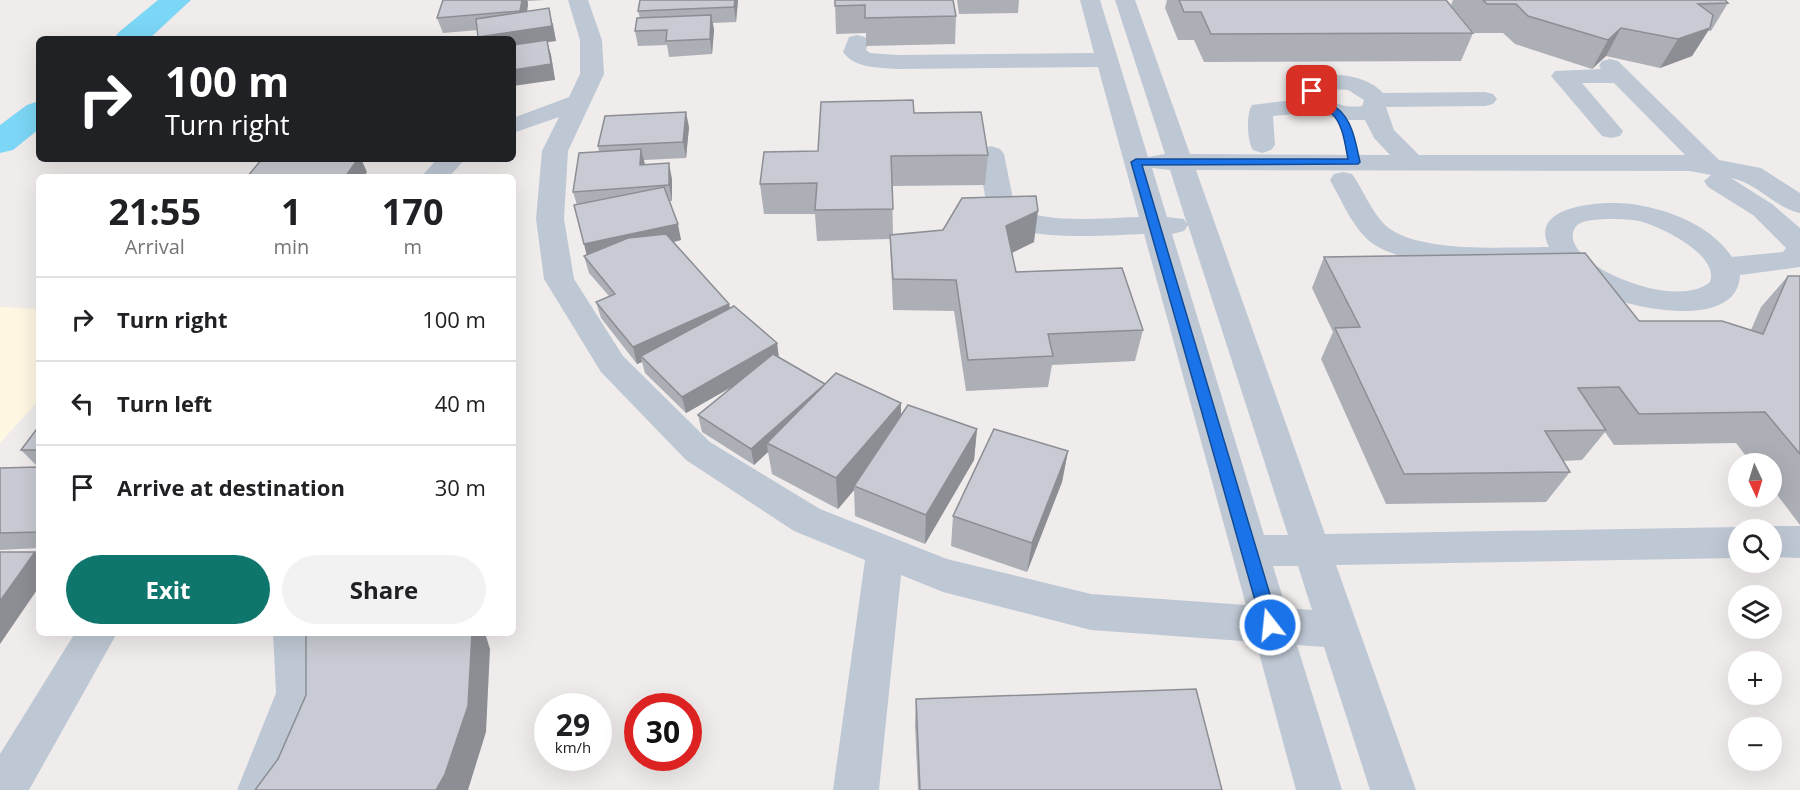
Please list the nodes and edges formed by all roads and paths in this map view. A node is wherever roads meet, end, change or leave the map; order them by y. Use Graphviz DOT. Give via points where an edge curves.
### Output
graph roads {
  1 [pos="578,0"];
  2 [pos="1090,0"];
  3 [pos="1125,0"];
  4 [pos="857,42"];
  5 [pos="1107,60"];
  6 [pos="1485,99"];
  7 [pos="579,102"];
  8 [pos="1375,104"];
  9 [pos="516,125"];
  10 [pos="1611,131"];
  11 [pos="1342,139"];
  12 [pos="1262,145"];
  13 [pos="991,154"];
  14 [pos="449,162"];
  15 [pos="1405,168"];
  16 [pos="1182,172"];
  17 [pos="1139,173"];
  18 [pos="437,174"];
  19 [pos="1713,174"];
  20 [pos="1800,205"];
  21 [pos="1200,224"];
  22 [pos="1154,225"];
  23 [pos="1800,248"];
  24 [pos="1568,256"];
  25 [pos="1726,267"];
  26 [pos="1782,542"];
  27 [pos="1800,542"];
  28 [pos="1728,543"];
  29 [pos="1249,551"];
  30 [pos="1311,551"];
  31 [pos="885,552"];
  32 [pos="1270,625"];
  33 [pos="1338,630"];
  34 [pos="95,636"];
  35 [pos="293,636"];
  36 [pos="4,790"];
  37 [pos="260,790"];
  38 [pos="856,790"];
  39 [pos="1319,790"];
  40 [pos="1393,790"];
  1 -- 7 [label="street" via="591,40 592,74"];
  2 -- 5 [label="street"];
  3 -- 16 [label="street"];
  4 -- 5 [label="street" via="854,52 864,59 897,62"];
  5 -- 17 [label="street"];
  6 -- 8 [label="street"];
  7 -- 9 [label="street"];
  7 -- 31 [label="street" via="555,151 550,219 559,279 612,364 698,451 807,520"];
  8 -- 11 [label="street" via="1355,114"];
  8 -- 11 [label="street" via="1373,95 1358,86 1328,82 1314,87 1312,96"];
  8 -- 15 [label="street" via="1383,133"];
  10 -- 19 [label="street" via="1563,76 1615,71"];
  11 -- 12 [label="street" via="1261,110"];
  11 -- 15 [label="street"];
  11 -- 16 [label="street"];
  11 -- 24 [label="street" via="1369,225 1400,247 1426,254"];
  13 -- 22 [label="street" via="1002,214 1029,224 1060,228"];
  14 -- 18 [label="street"];
  15 -- 19 [label="street"];
  16 -- 17 [label="street"];
  16 -- 21 [label="street"];
  17 -- 22 [label="street"];
  19 -- 20 [label="street" via="1752,174"];
  19 -- 23 [label="street" via="1787,228"];
  21 -- 22 [label="street"];
  21 -- 30 [label="street"];
  22 -- 29 [label="street"];
  23 -- 25 [label="street" via="1792,260"];
  24 -- 25 [label="street" via="1583,271 1609,286 1646,299 1670,302 1708,298 1720,291 1727,280"];
  24 -- 25 [label="street" via="1559,237 1560,228 1570,218 1611,210 1640,213 1690,233 1712,249"];
  26 -- 27 [label="street"];
  28 -- 30 [label="street"];
  29 -- 30 [label="street"];
  29 -- 32 [label="street"];
  30 -- 33 [label="street"];
  31 -- 32 [label="street" via="943,575 1091,612"];
  31 -- 38 [label="street"];
  32 -- 33 [label="street"];
  32 -- 39 [label="street"];
  33 -- 40 [label="street"];
  34 -- 36 [label="street"];
  35 -- 37 [label="street" via="297,693"];
}
